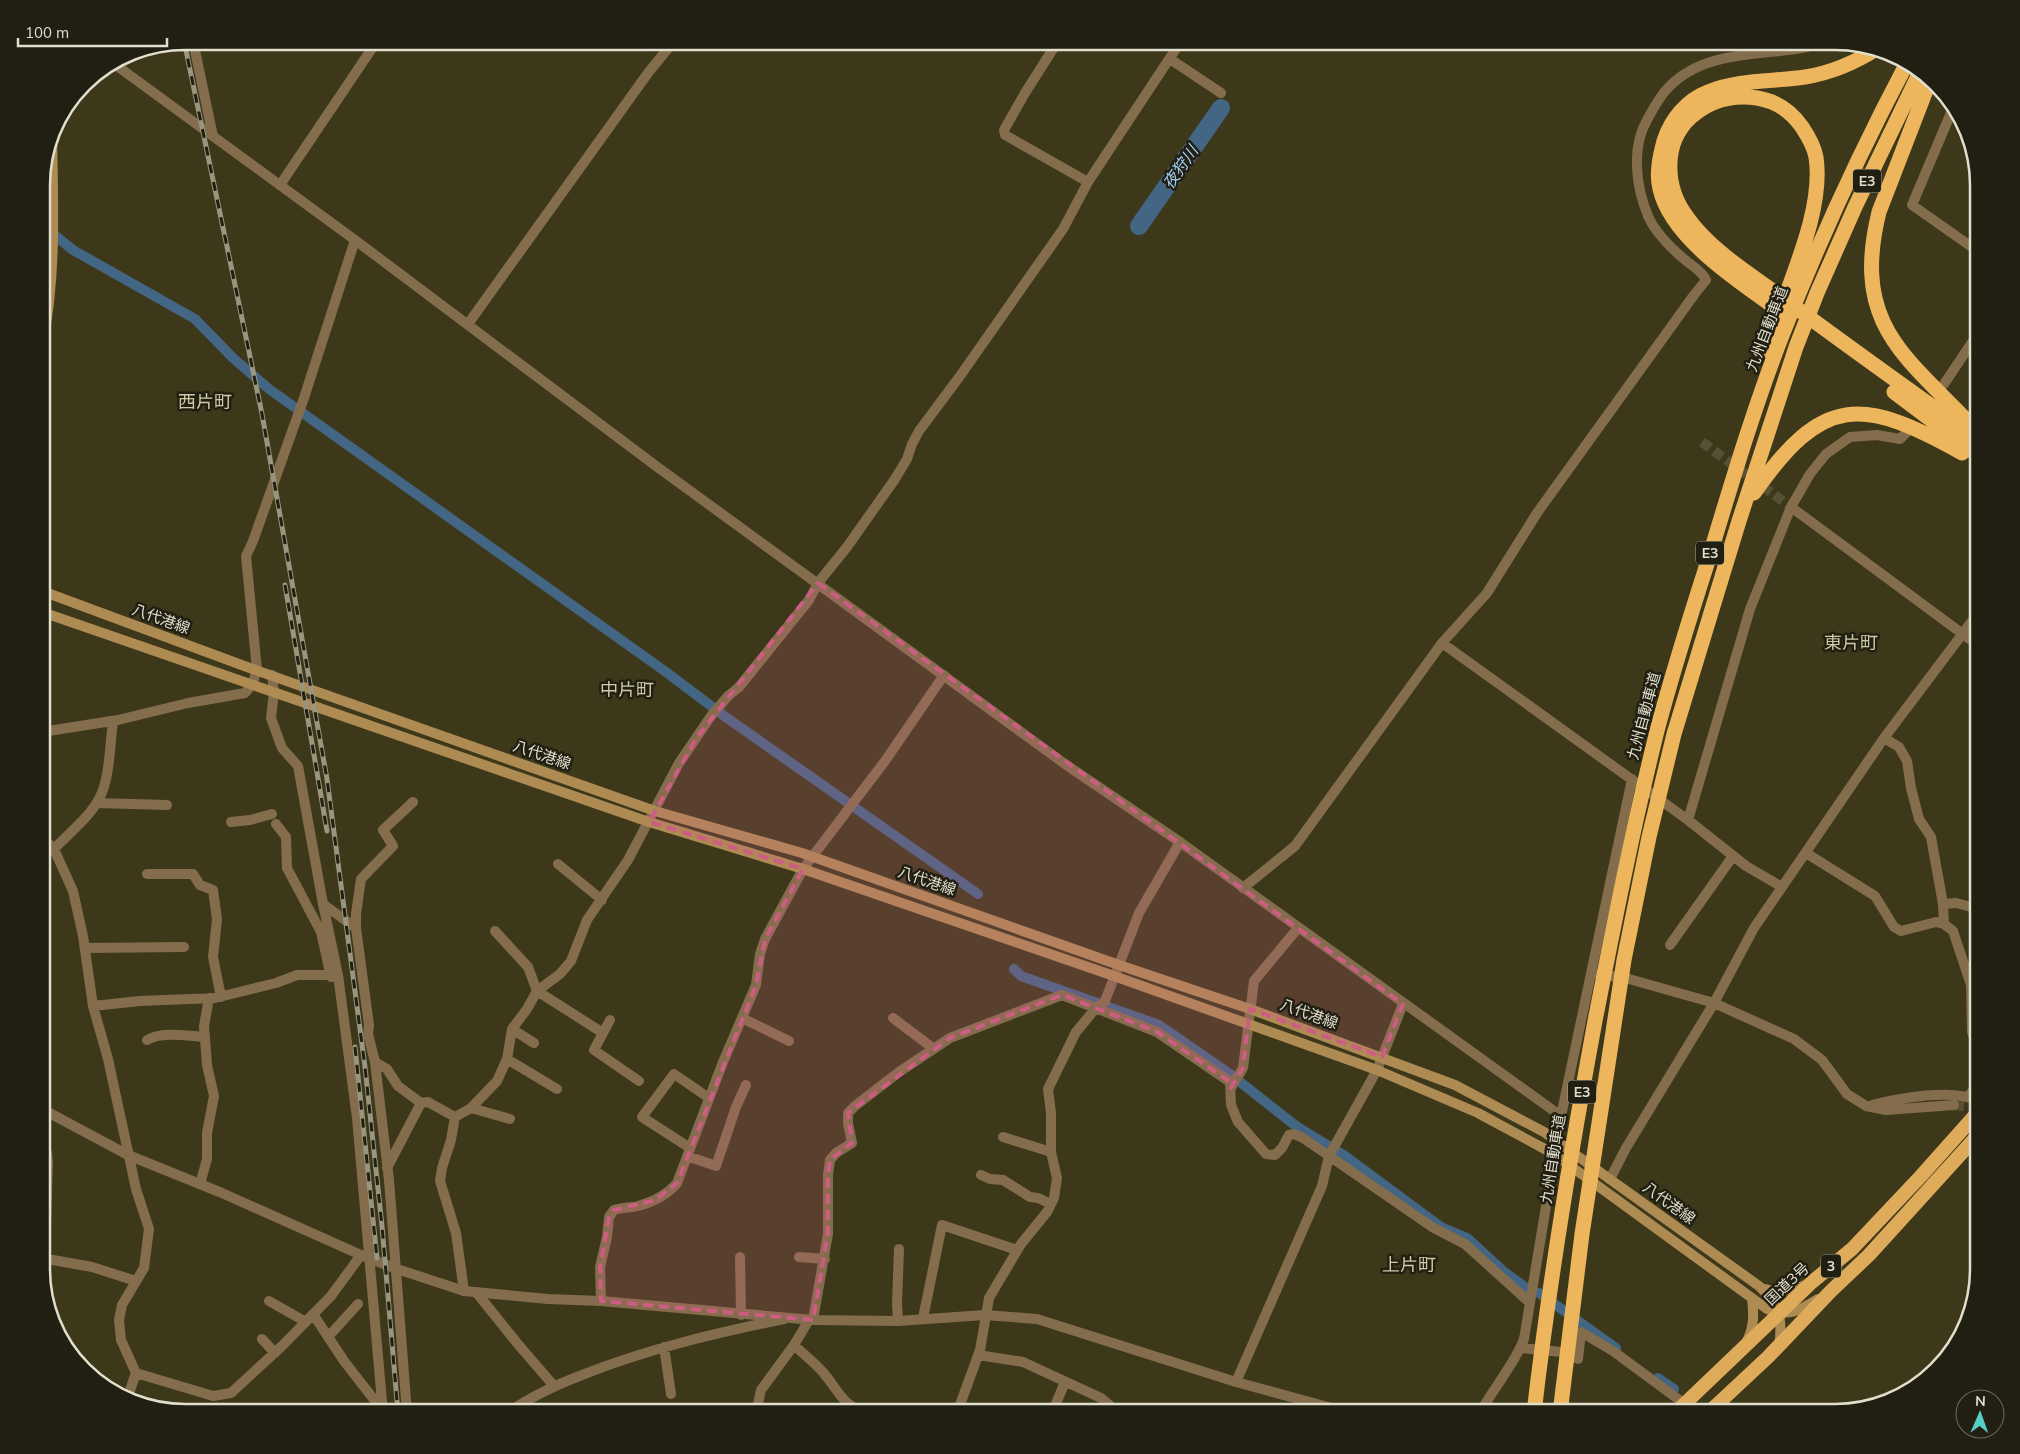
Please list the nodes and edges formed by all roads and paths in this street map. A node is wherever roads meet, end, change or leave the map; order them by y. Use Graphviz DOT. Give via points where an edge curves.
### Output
graph roads {
  1 [pos="195,50"];
  2 [pos="371,50"];
  3 [pos="667,50"];
  4 [pos="1052,50"];
  5 [pos="1176,50"];
  6 [pos="1786,50"];
  7 [pos="1866,54"];
  8 [pos="1170,59"];
  9 [pos="120,67"];
  10 [pos="1904,69"];
  11 [pos="1917,78"];
  12 [pos="1927,87"];
  13 [pos="1220,93"];
  14 [pos="1950,115"];
  15 [pos="213,136"];
  16 [pos="53,161"];
  17 [pos="1088,182"];
  18 [pos="280,185"];
  19 [pos="355,240"];
  20 [pos="1970,246"];
  21 [pos="1799,277"];
  22 [pos="50,297"];
  23 [pos="468,324"];
  24 [pos="1970,345"];
  25 [pos="1944,384"];
  26 [pos="1970,423"];
  27 [pos="1907,432"];
  28 [pos="1970,433"];
  29 [pos="1970,449"];
  30 [pos="1970,458"];
  31 [pos="1791,507"];
  32 [pos="1739,521"];
  33 [pos="818,583"];
  34 [pos="50,594"];
  35 [pos="50,615"];
  36 [pos="1970,624"];
  37 [pos="1962,634"];
  38 [pos="1970,640"];
  39 [pos="1442,643"];
  40 [pos="257,670"];
  41 [pos="272,675"];
  42 [pos="944,675"];
  43 [pos="252,685"];
  44 [pos="274,692"];
  45 [pos="113,721"];
  46 [pos="50,731"];
  47 [pos="1884,738"];
  48 [pos="1632,779"];
  49 [pos="412,802"];
  50 [pos="96,803"];
  51 [pos="167,805"];
  52 [pos="655,811"];
  53 [pos="1688,820"];
  54 [pos="231,822"];
  55 [pos="649,822"];
  56 [pos="1180,842"];
  57 [pos="50,845"];
  58 [pos="54,849"];
  59 [pos="1806,853"];
  60 [pos="1733,856"];
  61 [pos="812,857"];
  62 [pos="558,864"];
  63 [pos="803,869"];
  64 [pos="147,874"];
  65 [pos="1782,887"];
  66 [pos="1243,888"];
  67 [pos="602,900"];
  68 [pos="323,904"];
  69 [pos="1944,904"];
  70 [pos="1970,907"];
  71 [pos="1944,924"];
  72 [pos="356,928"];
  73 [pos="1298,928"];
  74 [pos="495,931"];
  75 [pos="1670,945"];
  76 [pos="184,947"];
  77 [pos="84,948"];
  78 [pos="1119,965"];
  79 [pos="1592,972"];
  80 [pos="335,976"];
  81 [pos="1114,976"];
  82 [pos="1970,982"];
  83 [pos="537,991"];
  84 [pos="221,997"];
  85 [pos="209,998"];
  86 [pos="1714,1003"];
  87 [pos="1403,1004"];
  88 [pos="92,1006"];
  89 [pos="1096,1008"];
  90 [pos="1250,1009"];
  91 [pos="742,1018"];
  92 [pos="893,1018"];
  93 [pos="610,1020"];
  94 [pos="1248,1024"];
  95 [pos="512,1030"];
  96 [pos="603,1034"];
  97 [pos="205,1037"];
  98 [pos="147,1040"];
  99 [pos="789,1041"];
  100 [pos="534,1043"];
  101 [pos="934,1049"];
  102 [pos="1382,1057"];
  103 [pos="507,1059"];
  104 [pos="375,1062"];
  105 [pos="1377,1070"];
  106 [pos="639,1081"];
  107 [pos="746,1085"];
  108 [pos="1231,1088"];
  109 [pos="557,1089"];
  110 [pos="1970,1093"];
  111 [pos="1968,1096"];
  112 [pos="709,1098"];
  113 [pos="421,1103"];
  114 [pos="1954,1105"];
  115 [pos="1866,1106"];
  116 [pos="470,1108"];
  117 [pos="50,1113"];
  118 [pos="1561,1116"];
  119 [pos="455,1117"];
  120 [pos="510,1119"];
  121 [pos="1970,1121"];
  122 [pos="1003,1137"];
  123 [pos="1556,1140"];
  124 [pos="1970,1144"];
  125 [pos="689,1152"];
  126 [pos="1051,1152"];
  127 [pos="1554,1154"];
  128 [pos="128,1155"];
  129 [pos="1330,1156"];
  130 [pos="387,1168"];
  131 [pos="981,1175"];
  132 [pos="1610,1179"];
  133 [pos="200,1184"];
  134 [pos="1051,1204"];
  135 [pos="900,1249"];
  136 [pos="1017,1250"];
  137 [pos="365,1257"];
  138 [pos="740,1257"];
  139 [pos="799,1257"];
  140 [pos="825,1259"];
  141 [pos="50,1260"];
  142 [pos="397,1269"];
  143 [pos="136,1281"];
  144 [pos="1812,1282"];
  145 [pos="1759,1286"];
  146 [pos="464,1290"];
  147 [pos="1832,1291"];
  148 [pos="476,1292"];
  149 [pos="1752,1299"];
  150 [pos="269,1301"];
  151 [pos="601,1301"];
  152 [pos="1530,1303"];
  153 [pos="358,1304"];
  154 [pos="1779,1313"];
  155 [pos="741,1315"];
  156 [pos="985,1315"];
  157 [pos="310,1318"];
  158 [pos="786,1318"];
  159 [pos="923,1318"];
  160 [pos="811,1320"];
  161 [pos="898,1321"];
  162 [pos="328,1337"];
  163 [pos="262,1338"];
  164 [pos="794,1345"];
  165 [pos="1744,1346"];
  166 [pos="1779,1346"];
  167 [pos="664,1347"];
  168 [pos="1521,1348"];
  169 [pos="275,1353"];
  170 [pos="1567,1353"];
  171 [pos="978,1355"];
  172 [pos="1539,1364"];
  173 [pos="136,1374"];
  174 [pos="1065,1382"];
  175 [pos="1236,1382"];
  176 [pos="554,1386"];
  177 [pos="130,1392"];
  178 [pos="670,1394"];
  179 [pos="377,1404"];
  180 [pos="382,1404"];
  181 [pos="406,1404"];
  182 [pos="519,1404"];
  183 [pos="758,1404"];
  184 [pos="848,1404"];
  185 [pos="959,1404"];
  186 [pos="1056,1404"];
  187 [pos="1108,1404"];
  188 [pos="1300,1404"];
  189 [pos="1485,1404"];
  190 [pos="1530,1404"];
  191 [pos="1535,1404"];
  192 [pos="1561,1404"];
  193 [pos="1566,1404"];
  194 [pos="1675,1404"];
  195 [pos="1684,1404"];
  196 [pos="1718,1404"];
  1 -- 15 [label="street"];
  2 -- 18 [label="street"];
  3 -- 23 [label="street"];
  4 -- 17 [label="street" via="1004,130 1005,136"];
  5 -- 8 [label="street"];
  6 -- 39 [label="street" via="1742,54 1699,67 1668,87 1656,104 1640,140 1638,181 1641,197 1649,218 1661,235 1706,280 1537,513 1487,593"];
  7 -- 29 [label="highway" via="1825,73 1746,81 1696,98 1676,115 1666,134 1660,156 1660,190 1677,223 1694,245 1753,292"];
  8 -- 13 [label="street"];
  8 -- 17 [label="street"];
  9 -- 15 [label="street"];
  10 -- 21 [label="highway, 九州自動車道 / E3"];
  11 -- 32 [label="highway, E3" via="1817,293"];
  12 -- 26 [label="highway" via="1879,212 1874,234 1872,279 1878,312 1899,351"];
  14 -- 20 [label="street" via="1912,205"];
  15 -- 18 [label="street"];
  16 -- 22 [label="main road" via="54,236"];
  17 -- 33 [label="street" via="1063,229 919,431 895,479"];
  18 -- 19 [label="street"];
  19 -- 23 [label="street"];
  19 -- 40 [label="street" via="304,398 246,556"];
  21 -- 28 [label="highway" via="1818,177 1816,155 1809,139 1791,114 1766,100 1743,96 1704,106 1678,132 1672,149 1669,168 1672,190 1686,217 1722,253"];
  21 -- 172 [label="highway, 九州自動車道 / E3" via="1778,329 1674,672 1647,775 1577,1118"];
  23 -- 33 [label="street"];
  24 -- 25 [label="street"];
  27 -- 31 [label="street" via="1900,439 1877,435 1850,437 1826,454"];
  30 -- 32 [label="highway" via="1922,431 1886,417 1852,414 1832,418 1799,437 1780,456 1752,495"];
  31 -- 37 [label="street"];
  31 -- 53 [label="street" via="1750,609"];
  32 -- 170 [label="highway, E3" via="1662,780 1624,960"];
  33 -- 42 [label="street"];
  33 -- 52 [label="street" via="809,600 739,687 711,716 679,763"];
  34 -- 40 [label="main road, 八代港線"];
  35 -- 43 [label="main road, 八代港線"];
  36 -- 37 [label="street"];
  37 -- 38 [label="street"];
  37 -- 47 [label="street"];
  39 -- 48 [label="street"];
  39 -- 66 [label="street" via="1295,846"];
  40 -- 41 [label="main road, 八代港線"];
  40 -- 43 [label="street"];
  41 -- 44 [label="street"];
  41 -- 52 [label="main road, 八代港線"];
  42 -- 56 [label="street" via="1065,764"];
  42 -- 61 [label="street" via="885,761"];
  43 -- 44 [label="main road, 八代港線"];
  43 -- 45 [label="street" via="245,693"];
  44 -- 55 [label="main road, 八代港線"];
  44 -- 68 [label="street" via="271,718 282,748 298,766"];
  45 -- 46 [label="street"];
  45 -- 50 [label="street" via="107,768"];
  47 -- 59 [label="street"];
  47 -- 69 [label="street" via="1899,747 1907,761 1919,819 1931,837"];
  48 -- 53 [label="street"];
  48 -- 79 [label="street"];
  49 -- 72 [label="street" via="383,830 393,846 361,879"];
  50 -- 51 [label="street"];
  50 -- 58 [label="street"];
  52 -- 55 [label="street"];
  52 -- 61 [label="main road, 八代港線"];
  53 -- 60 [label="street"];
  54 -- 80 [label="street" via="274,819 286,837 287,868 321,932"];
  55 -- 63 [label="main road, 八代港線"];
  55 -- 67 [label="street"];
  56 -- 66 [label="street"];
  56 -- 78 [label="street" via="1139,913"];
  57 -- 58 [label="street"];
  58 -- 77 [label="street" via="73,891"];
  59 -- 65 [label="street"];
  59 -- 71 [label="street" via="1875,896 1894,927 1901,932 1927,923"];
  60 -- 65 [label="street"];
  60 -- 75 [label="street"];
  61 -- 63 [label="street"];
  61 -- 78 [label="main road, 八代港線"];
  62 -- 67 [label="street"];
  63 -- 81 [label="main road, 八代港線"];
  63 -- 91 [label="street" via="765,939 756,985"];
  64 -- 84 [label="street" via="193,874 200,885 213,890 217,919 214,956"];
  65 -- 86 [label="street" via="1754,928"];
  66 -- 73 [label="street"];
  67 -- 83 [label="street" via="587,920 570,961 560,974"];
  68 -- 72 [label="street"];
  68 -- 80 [label="street"];
  69 -- 70 [label="street"];
  69 -- 71 [label="street"];
  71 -- 82 [label="street" via="1953,931"];
  72 -- 104 [label="street" via="368,1034"];
  73 -- 87 [label="street"];
  73 -- 90 [label="street" via="1254,981"];
  74 -- 83 [label="street" via="528,967"];
  76 -- 77 [label="street"];
  77 -- 88 [label="street"];
  78 -- 81 [label="street"];
  78 -- 90 [label="main road, 八代港線"];
  79 -- 86 [label="street" via="1630,979"];
  79 -- 118 [label="street"];
  80 -- 84 [label="street" via="297,975"];
  80 -- 137 [label="street" via="357,1118"];
  81 -- 89 [label="street" via="1105,1001"];
  81 -- 94 [label="main road, 八代港線"];
  83 -- 95 [label="street"];
  83 -- 96 [label="street"];
  84 -- 85 [label="street"];
  85 -- 88 [label="street"];
  85 -- 97 [label="street"];
  86 -- 115 [label="street" via="1794,1039 1822,1060 1847,1094"];
  86 -- 132 [label="street"];
  87 -- 102 [label="street"];
  87 -- 118 [label="street"];
  88 -- 128 [label="street" via="108,1059"];
  89 -- 101 [label="street" via="1062,995 950,1038"];
  89 -- 108 [label="street" via="1157,1032 1230,1082"];
  89 -- 126 [label="street" via="1076,1032 1048,1089"];
  90 -- 94 [label="street"];
  90 -- 102 [label="main road, 八代港線"];
  91 -- 99 [label="street"];
  91 -- 112 [label="street"];
  92 -- 101 [label="street"];
  93 -- 96 [label="street"];
  94 -- 105 [label="main road, 八代港線"];
  94 -- 108 [label="street" via="1243,1068"];
  95 -- 100 [label="street"];
  95 -- 103 [label="street"];
  96 -- 106 [label="street" via="594,1050"];
  97 -- 98 [label="street" via="165,1035"];
  97 -- 133 [label="street" via="214,1096 207,1133 207,1159"];
  101 -- 140 [label="street" via="848,1113 852,1144 830,1160"];
  102 -- 105 [label="street"];
  102 -- 123 [label="main road, 八代港線" via="1455,1085"];
  103 -- 109 [label="street"];
  103 -- 116 [label="street" via="497,1081"];
  104 -- 113 [label="street" via="387,1069 398,1086"];
  104 -- 130 [label="street"];
  105 -- 127 [label="main road, 八代港線" via="1478,1113"];
  105 -- 129 [label="street"];
  107 -- 125 [label="street" via="716,1166"];
  108 -- 129 [label="street" via="1231,1105 1238,1122 1266,1154 1275,1155 1288,1135 1294,1134"];
  110 -- 111 [label="street"];
  111 -- 115 [label="street" via="1947,1094"];
  112 -- 125 [label="street"];
  112 -- 125 [label="street" via="674,1074 642,1117"];
  113 -- 119 [label="street" via="428,1102"];
  113 -- 130 [label="street"];
  114 -- 115 [label="street" via="1886,1110"];
  116 -- 119 [label="street"];
  116 -- 120 [label="street"];
  117 -- 128 [label="street"];
  118 -- 123 [label="street"];
  119 -- 146 [label="street" via="440,1181 456,1233"];
  121 -- 144 [label="highway, 国道3号 / 3" via="1852,1249"];
  122 -- 126 [label="street"];
  123 -- 127 [label="street"];
  123 -- 132 [label="main road, 八代港線"];
  124 -- 147 [label="highway, 3"];
  125 -- 151 [label="street" via="672,1190 637,1206 614,1210 609,1216 600,1267"];
  126 -- 134 [label="street" via="1057,1178"];
  127 -- 149 [label="main road, 八代港線"];
  127 -- 152 [label="street"];
  128 -- 133 [label="street"];
  128 -- 143 [label="street" via="149,1229 144,1268"];
  129 -- 152 [label="street" via="1432,1228 1465,1244"];
  129 -- 175 [label="street" via="1322,1186"];
  130 -- 142 [label="street"];
  131 -- 134 [label="street" via="990,1180 1003,1180 1030,1198"];
  132 -- 145 [label="main road, 八代港線"];
  133 -- 137 [label="street"];
  134 -- 136 [label="street"];
  135 -- 161 [label="street"];
  136 -- 156 [label="street" via="989,1298"];
  136 -- 159 [label="street" via="942,1225"];
  137 -- 142 [label="street"];
  137 -- 157 [label="street"];
  137 -- 180 [label="street"];
  138 -- 155 [label="street"];
  139 -- 140 [label="street"];
  140 -- 160 [label="street"];
  141 -- 143 [label="street" via="92,1267"];
  142 -- 146 [label="street"];
  142 -- 181 [label="street"];
  143 -- 173 [label="street" via="122,1305 119,1320 121,1340"];
  144 -- 145 [label="main road, 八代港線" via="1774,1292"];
  144 -- 154 [label="highway, 国道3号 / 3"];
  145 -- 154 [label="main road, 八代港線"];
  146 -- 148 [label="street"];
  147 -- 154 [label="main road" via="1793,1313"];
  147 -- 166 [label="highway, 3"];
  148 -- 151 [label="street"];
  148 -- 176 [label="street"];
  149 -- 154 [label="main road, 八代港線"];
  149 -- 165 [label="main road" via="1752,1332"];
  150 -- 157 [label="street"];
  151 -- 155 [label="street"];
  152 -- 168 [label="street"];
  153 -- 162 [label="street"];
  154 -- 165 [label="highway, 国道3号 / 3"];
  154 -- 166 [label="main road"];
  155 -- 158 [label="street"];
  156 -- 159 [label="street"];
  156 -- 171 [label="street"];
  156 -- 175 [label="street" via="1037,1319"];
  157 -- 162 [label="street"];
  157 -- 169 [label="street"];
  158 -- 160 [label="street"];
  158 -- 167 [label="street"];
  159 -- 161 [label="street"];
  160 -- 161 [label="street"];
  160 -- 164 [label="street"];
  162 -- 179 [label="street"];
  163 -- 169 [label="street"];
  164 -- 183 [label="street" via="761,1390"];
  164 -- 184 [label="street"];
  165 -- 195 [label="highway, 国道3号 / 3"];
  166 -- 196 [label="highway, 3"];
  167 -- 176 [label="street"];
  167 -- 178 [label="street"];
  168 -- 189 [label="street"];
  168 -- 194 [label="street" via="1561,1352 1578,1359 1581,1332 1613,1351"];
  169 -- 173 [label="street" via="231,1393 213,1396"];
  170 -- 192 [label="highway, E3"];
  170 -- 193 [label="highway"];
  171 -- 174 [label="street" via="1023,1362"];
  171 -- 185 [label="street"];
  172 -- 190 [label="highway"];
  172 -- 191 [label="highway, 九州自動車道 / E3"];
  173 -- 177 [label="street"];
  174 -- 186 [label="street"];
  174 -- 187 [label="street"];
  175 -- 188 [label="street"];
  176 -- 182 [label="street"];
}
